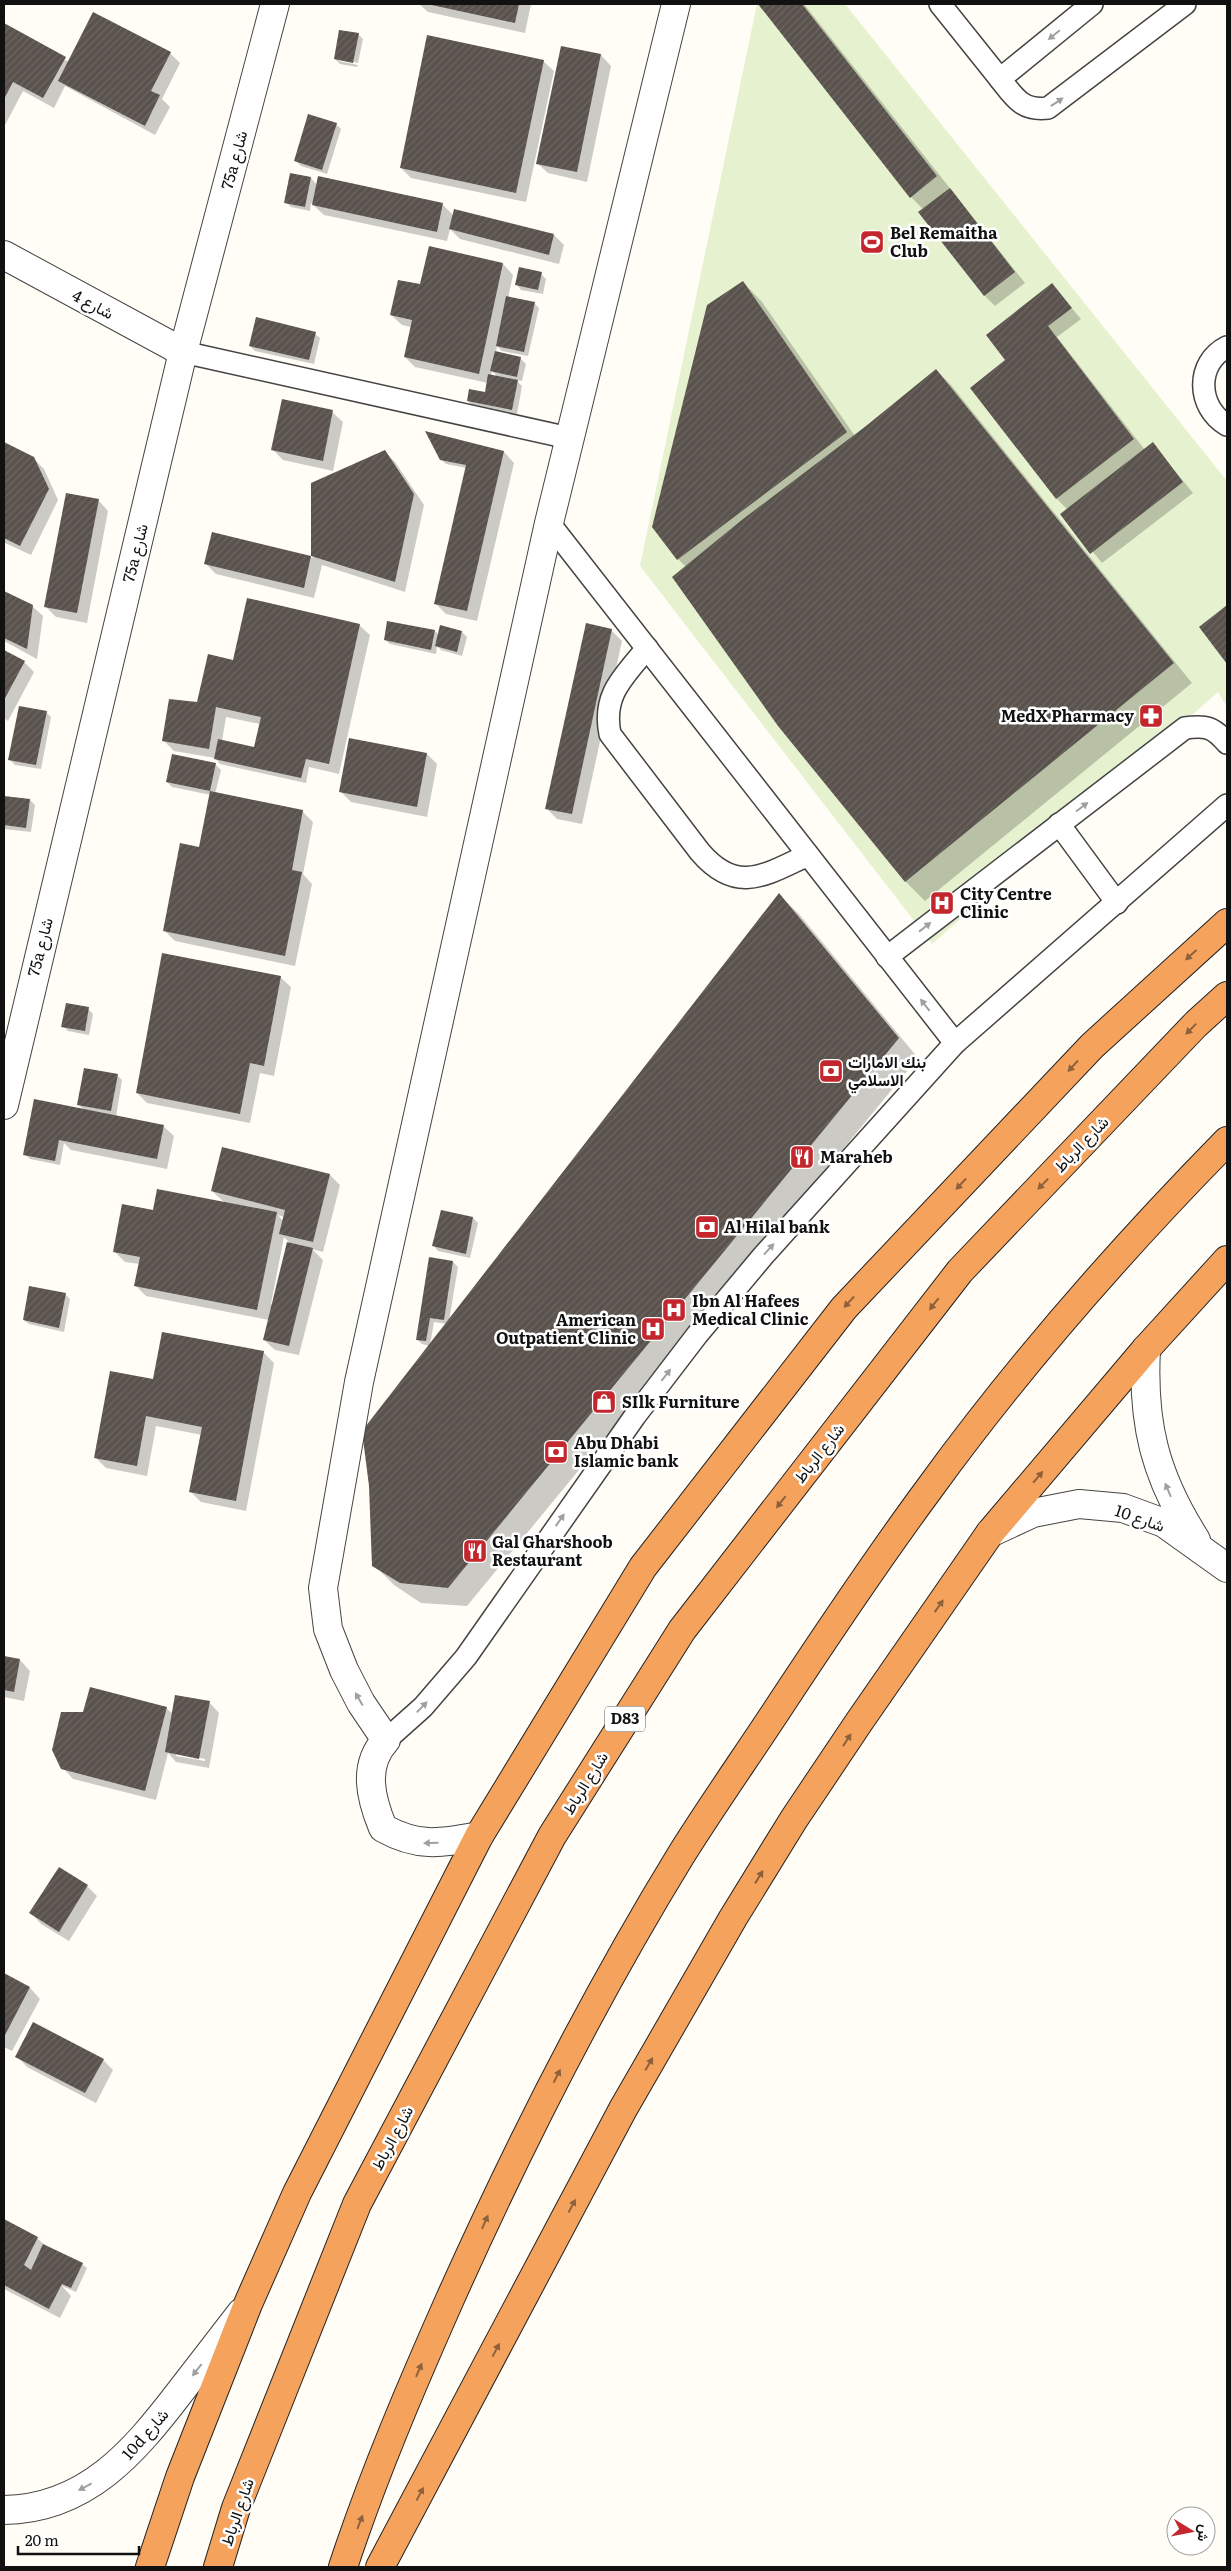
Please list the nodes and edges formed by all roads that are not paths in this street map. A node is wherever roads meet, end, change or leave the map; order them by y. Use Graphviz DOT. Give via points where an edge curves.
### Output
graph roads {
  1 [pos="275,4"];
  2 [pos="676,4"];
  3 [pos="940,4"];
  4 [pos="1092,4"];
  5 [pos="1185,4"];
  6 [pos="1000,79"];
  7 [pos="4,255"];
  8 [pos="1227,347"];
  9 [pos="183,352"];
  10 [pos="1227,425"];
  11 [pos="569,438"];
  12 [pos="549,523"];
  13 [pos="647,648"];
  14 [pos="1227,743"];
  15 [pos="1227,805"];
  16 [pos="1059,824"];
  17 [pos="808,856"];
  18 [pos="1117,903"];
  19 [pos="1227,922"];
  20 [pos="886,957"];
  21 [pos="1227,996"];
  22 [pos="13,1019"];
  23 [pos="955,1043"];
  24 [pos="4,1105"];
  25 [pos="1227,1141"];
  26 [pos="1227,1260"];
  27 [pos="1146,1349"];
  28 [pos="990,1533"];
  29 [pos="1201,1548"];
  30 [pos="1227,1568"];
  31 [pos="386,1740"];
  32 [pos="479,1836"];
  33 [pos="248,2304"];
  34 [pos="4,2510"];
  35 [pos="150,2567"];
  36 [pos="218,2567"];
  37 [pos="343,2567"];
  38 [pos="380,2567"];
  1 -- 9 [label="street, 75a شارع"];
  2 -- 11 [label="street"];
  3 -- 6 [label="lane"];
  4 -- 6 [label="lane, one-way"];
  6 -- 5 [label="lane, one-way" via="1024,105 1048,108"];
  7 -- 9 [label="street, شارع 4"];
  8 -- 10 [label="lane" via="1207,366 1203,385 1206,404 1218,420"];
  9 -- 11 [label="lane"];
  9 -- 22 [label="street, 75a شارع"];
  11 -- 12 [label="street"];
  12 -- 13 [label="lane"];
  31 -- 12 [label="street, one-way" via="344,1670 328,1629 323,1588 359,1382"];
  13 -- 17 [label="lane"];
  13 -- 17 [label="lane" via="610,699 607,716 610,734 700,852 713,867 730,876 750,878"];
  16 -- 14 [label="lane, one-way" via="1185,728 1202,725 1218,732"];
  15 -- 18 [label="lane"];
  16 -- 18 [label="lane"];
  20 -- 16 [label="lane, one-way"];
  17 -- 20 [label="lane"];
  18 -- 23 [label="lane"];
  19 -- 32 [label="highway, one-way" via="1092,1046 844,1308 643,1567"];
  23 -- 20 [label="lane, one-way"];
  21 -- 36 [label="highway, شارع الرباط / D83, one-way" via="1196,1024 960,1271 682,1630 552,1836 357,2204 236,2508"];
  22 -- 24 [label="street, 75a شارع"];
  31 -- 23 [label="lane, one-way" via="423,1707 466,1657 574,1500 697,1335 763,1256"];
  37 -- 25 [label="highway, one-way" via="418,2372 496,2195 585,2022 682,1854 929,1488 1083,1295"];
  26 -- 27 [label="highway"];
  28 -- 27 [label="highway, one-way"];
  29 -- 27 [label="street, شارع 10, one-way" via="1177,1510 1159,1469 1147,1416 1144,1388"];
  28 -- 29 [label="street, شارع 10" via="1033,1513 1080,1504 1131,1511 1164,1523"];
  38 -- 28 [label="highway, one-way" via="623,2109 733,1918 858,1722"];
  29 -- 30 [label="street, شارع 10"];
  32 -- 31 [label="street, one-way" via="422,1843 401,1838 383,1828 370,1790 370,1774 374,1757"];
  32 -- 33 [label="highway" via="297,2192"];
  33 -- 34 [label="street, 10d شارع, one-way" via="151,2430 123,2460 90,2486 53,2503"];
  33 -- 35 [label="highway" via="180,2477"];
}
